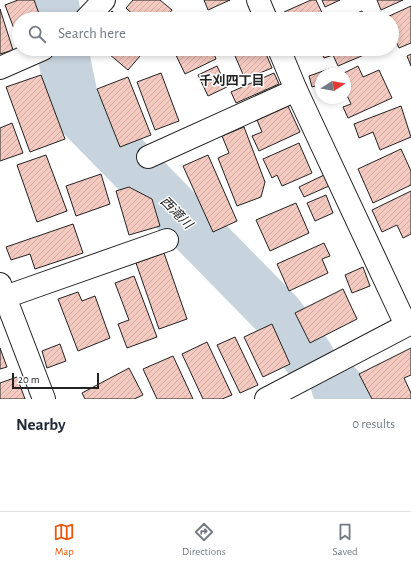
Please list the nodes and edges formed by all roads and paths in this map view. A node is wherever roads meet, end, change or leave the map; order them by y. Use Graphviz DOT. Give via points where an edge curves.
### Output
graph roads {
  1 [pos="104,0"];
  2 [pos="258,0"];
  3 [pos="93,12"];
  4 [pos="263,12"];
  5 [pos="27,56"];
  6 [pos="282,56"];
  7 [pos="0,68"];
  8 [pos="296,90"];
  9 [pos="148,157"];
  10 [pos="167,240"];
  11 [pos="2,290"];
  12 [pos="409,324"];
  13 [pos="44,399"];
  14 [pos="266,399"];
  1 -- 3 [label="street"];
  2 -- 4 [label="street"];
  5 -- 7 [label="street"];
  6 -- 8 [label="street"];
  8 -- 9 [label="street"];
  8 -- 12 [label="street"];
  10 -- 11 [label="street"];
  11 -- 13 [label="street"];
  12 -- 14 [label="street"];
}
